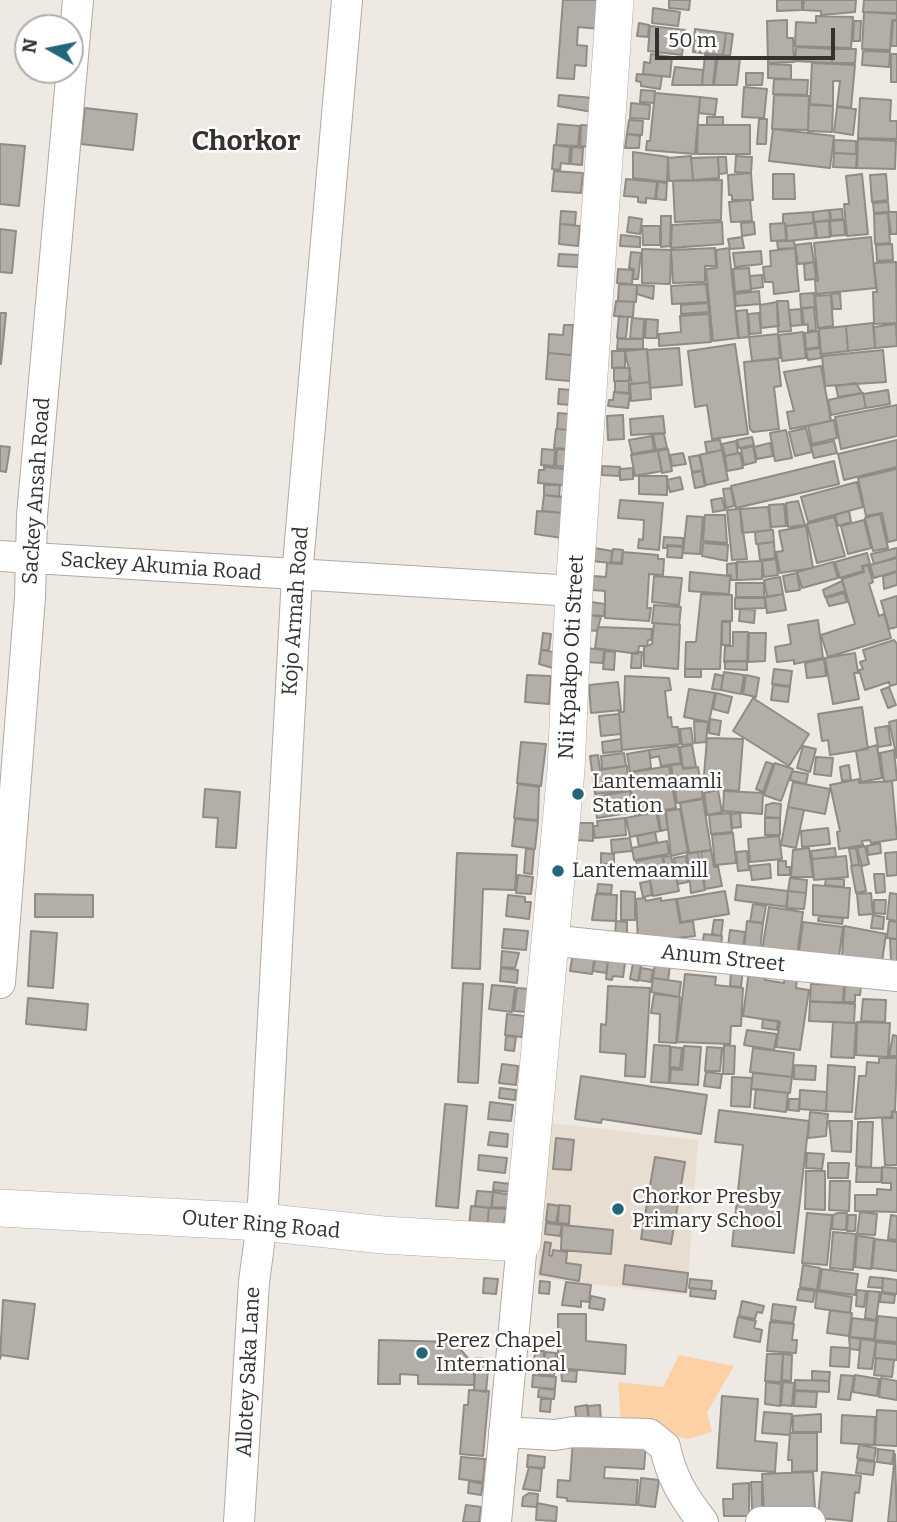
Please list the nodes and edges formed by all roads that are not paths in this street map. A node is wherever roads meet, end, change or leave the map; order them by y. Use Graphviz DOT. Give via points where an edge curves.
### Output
graph roads {
  1 [pos="78,0"];
  2 [pos="347,0"];
  3 [pos="615,0"];
  4 [pos="15,557"];
  5 [pos="297,576"];
  6 [pos="574,591"];
  7 [pos="548,940"];
  8 [pos="897,976"];
  9 [pos="0,983"];
  10 [pos="0,1208"];
  11 [pos="262,1223"];
  12 [pos="522,1243"];
  13 [pos="503,1432"];
  14 [pos="239,1522"];
  15 [pos="496,1522"];
  16 [pos="703,1522"];
  17 [pos="761,1522"];
  18 [pos="810,1522"];
  1 -- 4 [label="street, Sackey Ansah Road"];
  2 -- 5 [label="street, Kojo Armah Road"];
  3 -- 6 [label="street, Nii Kpakpo Oti Street"];
  4 -- 5 [label="street, Sackey Akumia Road"];
  4 -- 9 [label="street, Sackey Ansah Road" via="30,597"];
  5 -- 6 [label="street, Sackey Akumia Road"];
  5 -- 11 [label="street, Kojo Armah Road"];
  6 -- 7 [label="street, Nii Kpakpo Oti Street" via="566,770"];
  7 -- 8 [label="street, Anum Street"];
  7 -- 12 [label="street, Nii Kpakpo Oti Street"];
  10 -- 11 [label="street, Outer Ring Road"];
  11 -- 12 [label="street, Outer Ring Road"];
  11 -- 14 [label="street, Allotey Saka Lane"];
  12 -- 13 [label="street, Nii Kpakpo Oti Street"];
  13 -- 15 [label="street, Nii Kpakpo Oti Street"];
  13 -- 16 [label="street" via="649,1434 665,1447 669,1468"];
  17 -- 18 [label="street"];
}
